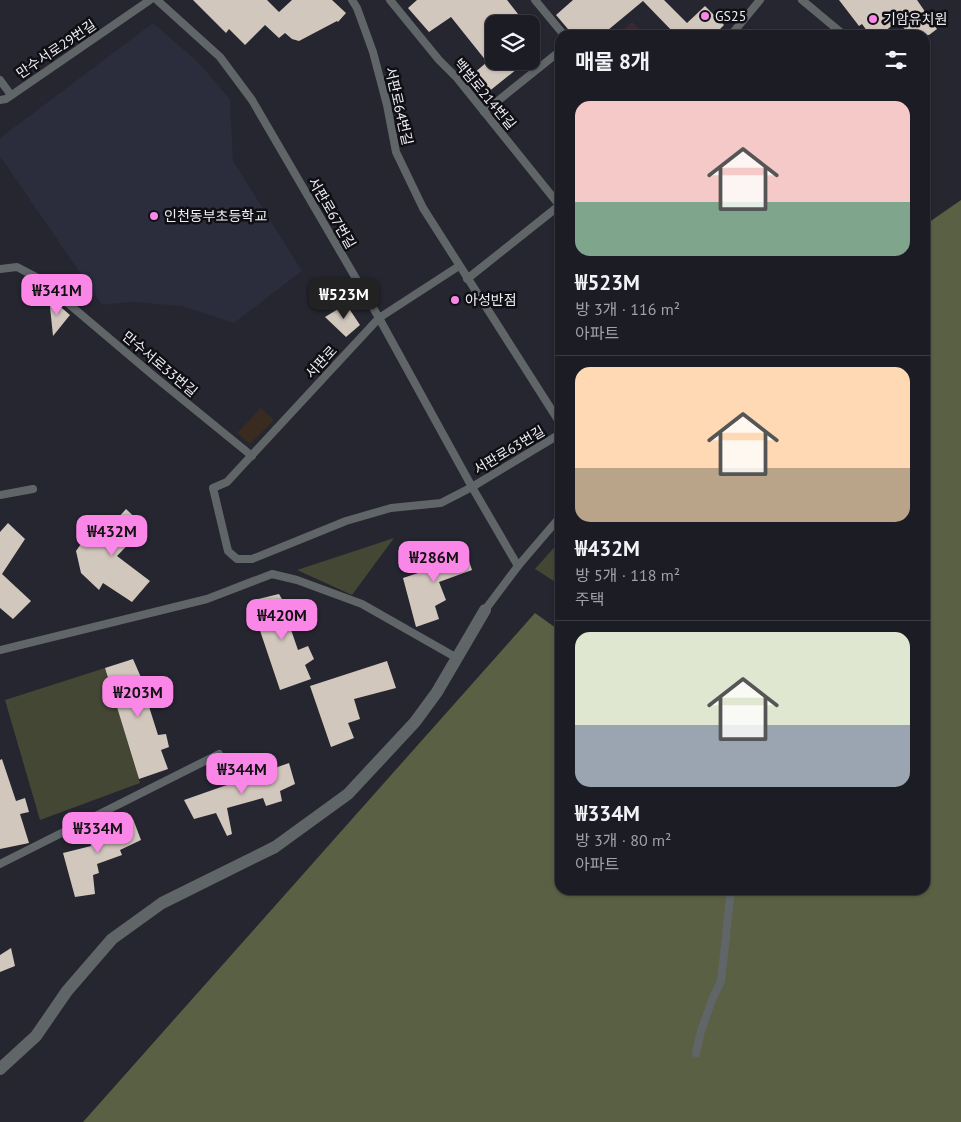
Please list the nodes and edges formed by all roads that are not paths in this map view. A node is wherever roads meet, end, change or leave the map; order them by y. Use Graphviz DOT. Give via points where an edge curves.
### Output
graph roads {
  1 [pos="150,0"];
  2 [pos="157,0"];
  3 [pos="352,0"];
  4 [pos="390,0"];
  5 [pos="535,0"];
  6 [pos="760,0"];
  7 [pos="802,0"];
  8 [pos="560,30"];
  9 [pos="735,30"];
  10 [pos="838,30"];
  11 [pos="555,55"];
  12 [pos="0,80"];
  13 [pos="11,95"];
  14 [pos="0,100"];
  15 [pos="484,112"];
  16 [pos="555,199"];
  17 [pos="555,209"];
  18 [pos="460,266"];
  19 [pos="0,269"];
  20 [pos="467,279"];
  21 [pos="379,318"];
  22 [pos="555,415"];
  23 [pos="555,437"];
  24 [pos="252,456"];
  25 [pos="472,488"];
  26 [pos="33,489"];
  27 [pos="0,495"];
  28 [pos="555,523"];
  29 [pos="518,566"];
  30 [pos="485,610"];
  31 [pos="0,650"];
  32 [pos="457,658"];
  33 [pos="219,754"];
  34 [pos="0,864"];
  35 [pos="730,895"];
  36 [pos="696,1053"];
  37 [pos="0,1069"];
  1 -- 13 [label="lane, 만수서로29번길"];
  2 -- 21 [label="lane, 서판로67번길" via="220,57 252,100"];
  3 -- 18 [label="lane, 서판로64번길" via="373,52 396,152 422,208"];
  4 -- 15 [label="lane, 백범로214번길"];
  5 -- 8 [label="lane"];
  6 -- 9 [label="lane"];
  7 -- 10 [label="lane"];
  11 -- 15 [label="lane"];
  12 -- 13 [label="lane"];
  13 -- 14 [label="lane, 만수서로29번길"];
  15 -- 16 [label="lane, 백범로214번길"];
  17 -- 20 [label="lane"];
  18 -- 20 [label="lane, 서판로63번길"];
  18 -- 21 [label="lane, 서판로"];
  19 -- 24 [label="lane, 만수서로33번길" via="16,267 38,278"];
  20 -- 22 [label="lane, 서판로63번길"];
  21 -- 24 [label="lane, 서판로"];
  21 -- 25 [label="lane, 서판로67번길"];
  23 -- 25 [label="lane, 서판로63번길"];
  24 -- 25 [label="lane, 서판로" via="227,482 212,488 228,551 237,559 252,559 346,521 391,508 441,503"];
  25 -- 29 [label="lane, 서판로67번길"];
  26 -- 27 [label="lane"];
  28 -- 29 [label="lane"];
  29 -- 30 [label="lane"];
  30 -- 32 [label="street"];
  31 -- 32 [label="lane" via="207,599 272,574 362,604"];
  32 -- 37 [label="street" via="415,722 348,794 275,847 162,904 112,939 67,991 36,1036"];
  33 -- 34 [label="lane"];
  35 -- 36 [label="lane" via="721,981"];
}
